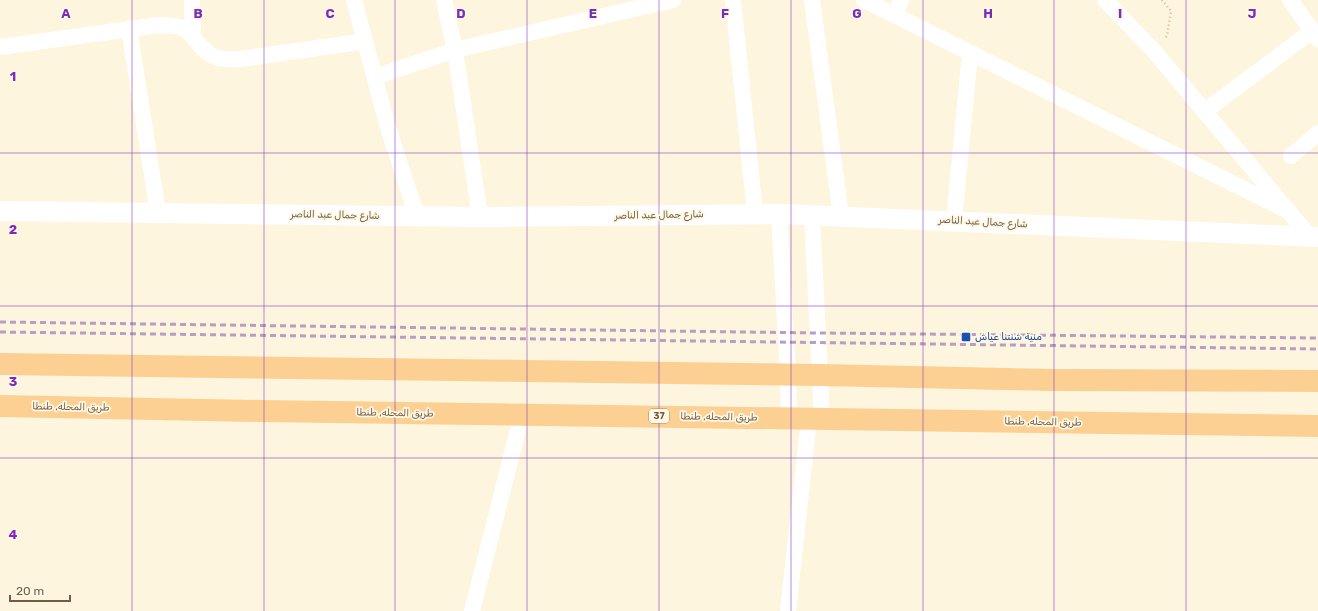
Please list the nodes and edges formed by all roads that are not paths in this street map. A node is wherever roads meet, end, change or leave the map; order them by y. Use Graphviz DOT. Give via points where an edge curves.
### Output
graph roads {
  1 [pos="192,0"];
  2 [pos="354,0"];
  3 [pos="444,0"];
  4 [pos="674,0"];
  5 [pos="733,0"];
  6 [pos="812,0"];
  7 [pos="864,0"];
  8 [pos="901,0"];
  9 [pos="1105,0"];
  10 [pos="1290,0"];
  11 [pos="654,2"];
  12 [pos="894,15"];
  13 [pos="129,28"];
  14 [pos="1315,35"];
  15 [pos="193,37"];
  16 [pos="365,41"];
  17 [pos="0,47"];
  18 [pos="455,50"];
  19 [pos="970,52"];
  20 [pos="375,77"];
  21 [pos="1205,111"];
  22 [pos="1318,133"];
  23 [pos="1291,156"];
  24 [pos="0,211"];
  25 [pos="1290,212"];
  26 [pos="158,213"];
  27 [pos="755,213"];
  28 [pos="778,214"];
  29 [pos="812,215"];
  30 [pos="416,216"];
  31 [pos="841,216"];
  32 [pos="480,217"];
  33 [pos="954,221"];
  34 [pos="1314,237"];
  35 [pos="0,364"];
  36 [pos="788,374"];
  37 [pos="821,375"];
  38 [pos="1318,381"];
  39 [pos="0,406"];
  40 [pos="522,414"];
  41 [pos="807,419"];
  42 [pos="1318,426"];
  43 [pos="472,611"];
  44 [pos="788,611"];
  1 -- 15 [label="street"];
  2 -- 16 [label="street"];
  3 -- 18 [label="street"];
  4 -- 11 [label="street"];
  5 -- 27 [label="street"];
  6 -- 31 [label="street"];
  7 -- 12 [label="street"];
  8 -- 12 [label="street"];
  9 -- 21 [label="street" via="1153,50"];
  10 -- 14 [label="street"];
  11 -- 18 [label="street"];
  12 -- 19 [label="street"];
  13 -- 15 [label="street" via="173,26 184,29"];
  13 -- 17 [label="street"];
  13 -- 26 [label="street"];
  14 -- 21 [label="street"];
  15 -- 16 [label="street" via="208,55 228,60"];
  16 -- 20 [label="street"];
  18 -- 20 [label="street"];
  18 -- 32 [label="street"];
  19 -- 25 [label="street"];
  19 -- 33 [label="street"];
  20 -- 30 [label="street"];
  21 -- 25 [label="street"];
  22 -- 23 [label="street"];
  24 -- 26 [label="street, شارع جمال عبد الناصر"];
  25 -- 34 [label="street"];
  26 -- 30 [label="street, شارع جمال عبد الناصر"];
  27 -- 28 [label="street, شارع جمال عبد الناصر"];
  27 -- 32 [label="street, شارع جمال عبد الناصر"];
  28 -- 29 [label="street, شارع جمال عبد الناصر"];
  28 -- 36 [label="street"];
  29 -- 31 [label="street, شارع جمال عبد الناصر"];
  29 -- 37 [label="street"];
  30 -- 32 [label="street, شارع جمال عبد الناصر"];
  31 -- 33 [label="street, شارع جمال عبد الناصر"];
  33 -- 34 [label="street, شارع جمال عبد الناصر"];
  35 -- 36 [label="highway"];
  36 -- 37 [label="highway"];
  36 -- 41 [label="street"];
  37 -- 38 [label="highway" via="1054,380"];
  37 -- 41 [label="street"];
  39 -- 40 [label="highway, طريق المحله, طنطا / 37"];
  40 -- 41 [label="highway, طريق المحله, طنطا / 37"];
  40 -- 43 [label="street"];
  41 -- 42 [label="highway, طريق المحله, طنطا / 37"];
  41 -- 44 [label="street"];
}
